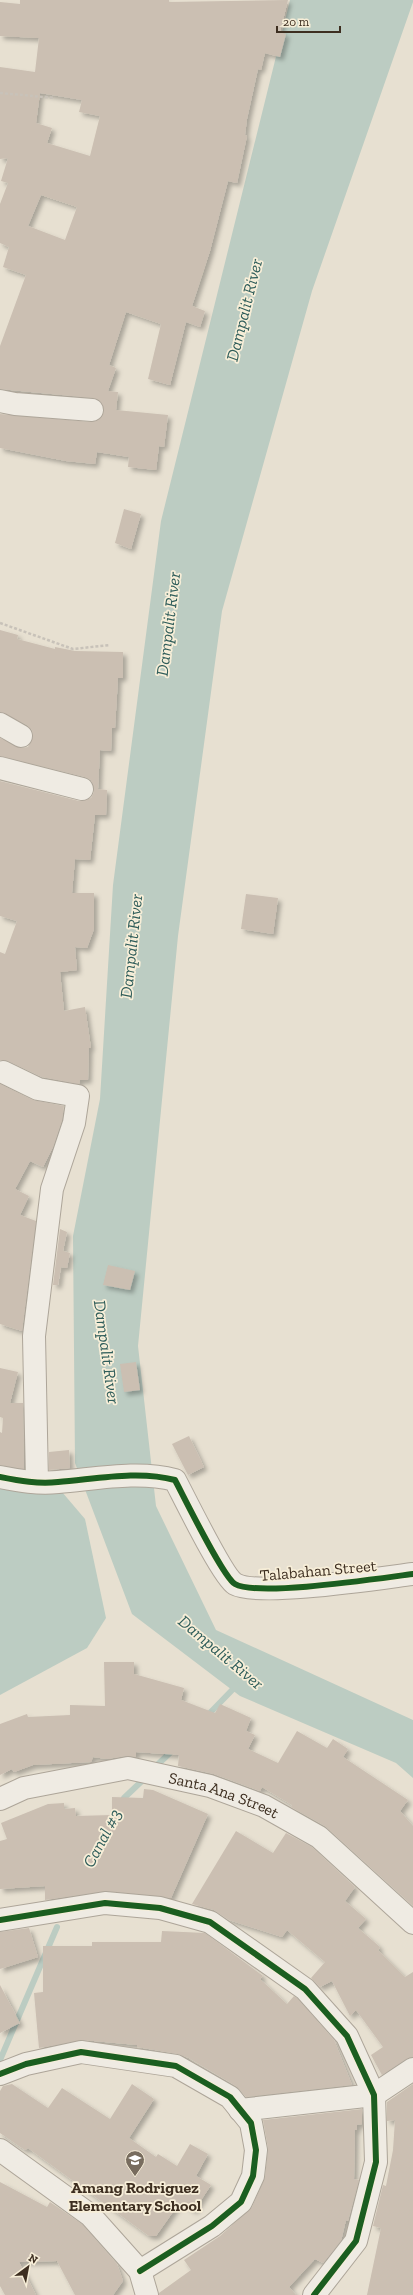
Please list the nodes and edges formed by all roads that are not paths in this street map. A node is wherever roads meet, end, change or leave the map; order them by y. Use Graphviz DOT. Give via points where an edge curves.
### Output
graph roads {
  1 [pos="0,401"];
  2 [pos="92,410"];
  3 [pos="0,724"];
  4 [pos="21,736"];
  5 [pos="0,768"];
  6 [pos="82,789"];
  7 [pos="3,1072"];
  8 [pos="0,1477"];
  9 [pos="37,1482"];
  10 [pos="413,1574"];
  11 [pos="0,1799"];
  12 [pos="0,1920"];
  13 [pos="413,1923"];
  14 [pos="413,2069"];
  15 [pos="0,2074"];
  16 [pos="374,2095"];
  17 [pos="240,2110"];
  18 [pos="0,2150"];
  19 [pos="140,2271"];
  20 [pos="147,2295"];
  21 [pos="314,2295"];
  1 -- 2 [label="street"];
  3 -- 4 [label="street"];
  5 -- 6 [label="street"];
  7 -- 9 [label="street" via="38,1089 78,1096 74,1123 52,1189 34,1336"];
  8 -- 9 [label="street, Talabahan Street"];
  9 -- 10 [label="street, Talabahan Street" via="150,1475 175,1480 223,1569 234,1584 249,1589 306,1586"];
  11 -- 13 [label="street, Santa Ana Street" via="24,1788 128,1768 210,1786 264,1806 319,1837"];
  12 -- 16 [label="street" via="105,1903 160,1908 210,1922 305,1989 347,2036"];
  14 -- 16 [label="street"];
  15 -- 17 [label="street" via="26,2064 81,2052 176,2066 230,2097"];
  16 -- 17 [label="street"];
  16 -- 21 [label="street" via="376,2162 356,2241"];
  17 -- 19 [label="street" via="251,2123 256,2150 253,2176 241,2202 212,2226"];
  18 -- 19 [label="street" via="90,2215"];
  19 -- 20 [label="street"];
}
